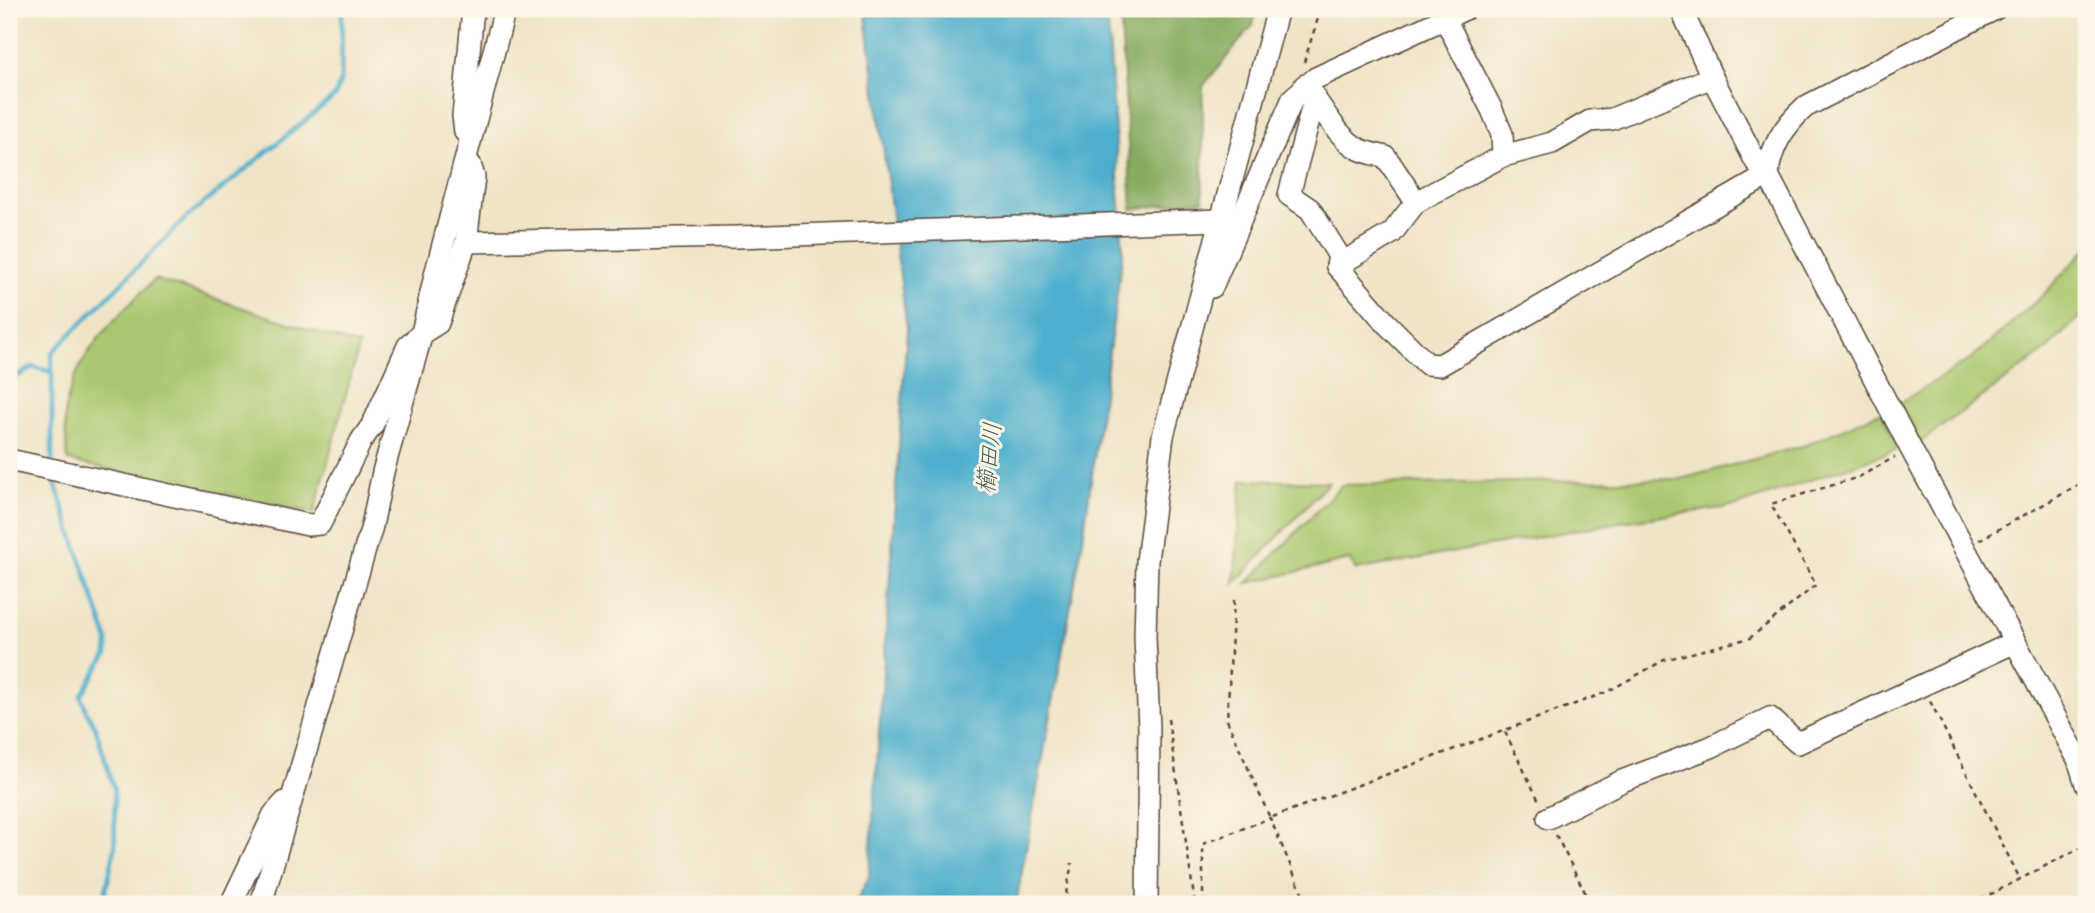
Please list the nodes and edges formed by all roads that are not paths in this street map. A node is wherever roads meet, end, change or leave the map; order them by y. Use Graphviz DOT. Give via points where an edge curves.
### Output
graph roads {
  1 [pos="473,9"];
  2 [pos="505,9"];
  3 [pos="1278,9"];
  4 [pos="1465,9"];
  5 [pos="1681,9"];
  6 [pos="1995,9"];
  7 [pos="1445,19"];
  8 [pos="1712,76"];
  9 [pos="1305,94"];
  10 [pos="467,154"];
  11 [pos="1503,156"];
  12 [pos="1768,175"];
  13 [pos="1416,202"];
  14 [pos="1212,221"];
  15 [pos="466,243"];
  16 [pos="1337,267"];
  17 [pos="1198,304"];
  18 [pos="422,333"];
  19 [pos="9,460"];
  20 [pos="2015,642"];
  21 [pos="2086,784"];
  22 [pos="293,797"];
  23 [pos="1548,818"];
  24 [pos="231,904"];
  25 [pos="261,904"];
  26 [pos="1147,904"];
  1 -- 10 [label="street" via="463,116"];
  2 -- 10 [label="street"];
  3 -- 14 [label="street"];
  4 -- 7 [label="street"];
  5 -- 8 [label="street"];
  6 -- 12 [label="street" via="1805,107 1791,120 1770,157"];
  7 -- 9 [label="street" via="1316,78"];
  7 -- 11 [label="street" via="1492,110 1502,134"];
  8 -- 11 [label="street" via="1612,119 1590,121 1552,143"];
  8 -- 12 [label="street" via="1756,162"];
  9 -- 13 [label="street" via="1348,142 1386,157"];
  9 -- 16 [label="street" via="1289,195 1310,209 1339,256"];
  9 -- 17 [label="street" via="1215,284"];
  10 -- 15 [label="street" via="474,177"];
  10 -- 18 [label="street"];
  11 -- 13 [label="street"];
  12 -- 16 [label="street" via="1440,365 1427,364"];
  12 -- 20 [label="street"];
  13 -- 16 [label="street" via="1392,233"];
  14 -- 15 [label="street"];
  14 -- 17 [label="street"];
  15 -- 18 [label="street" via="438,323"];
  17 -- 26 [label="street" via="1163,436 1147,561"];
  18 -- 19 [label="street" via="408,346 320,524"];
  18 -- 22 [label="street" via="372,526"];
  20 -- 21 [label="street" via="2078,760"];
  20 -- 23 [label="street" via="1798,743 1770,718"];
  22 -- 24 [label="street" via="274,814"];
  22 -- 25 [label="street"];
}
